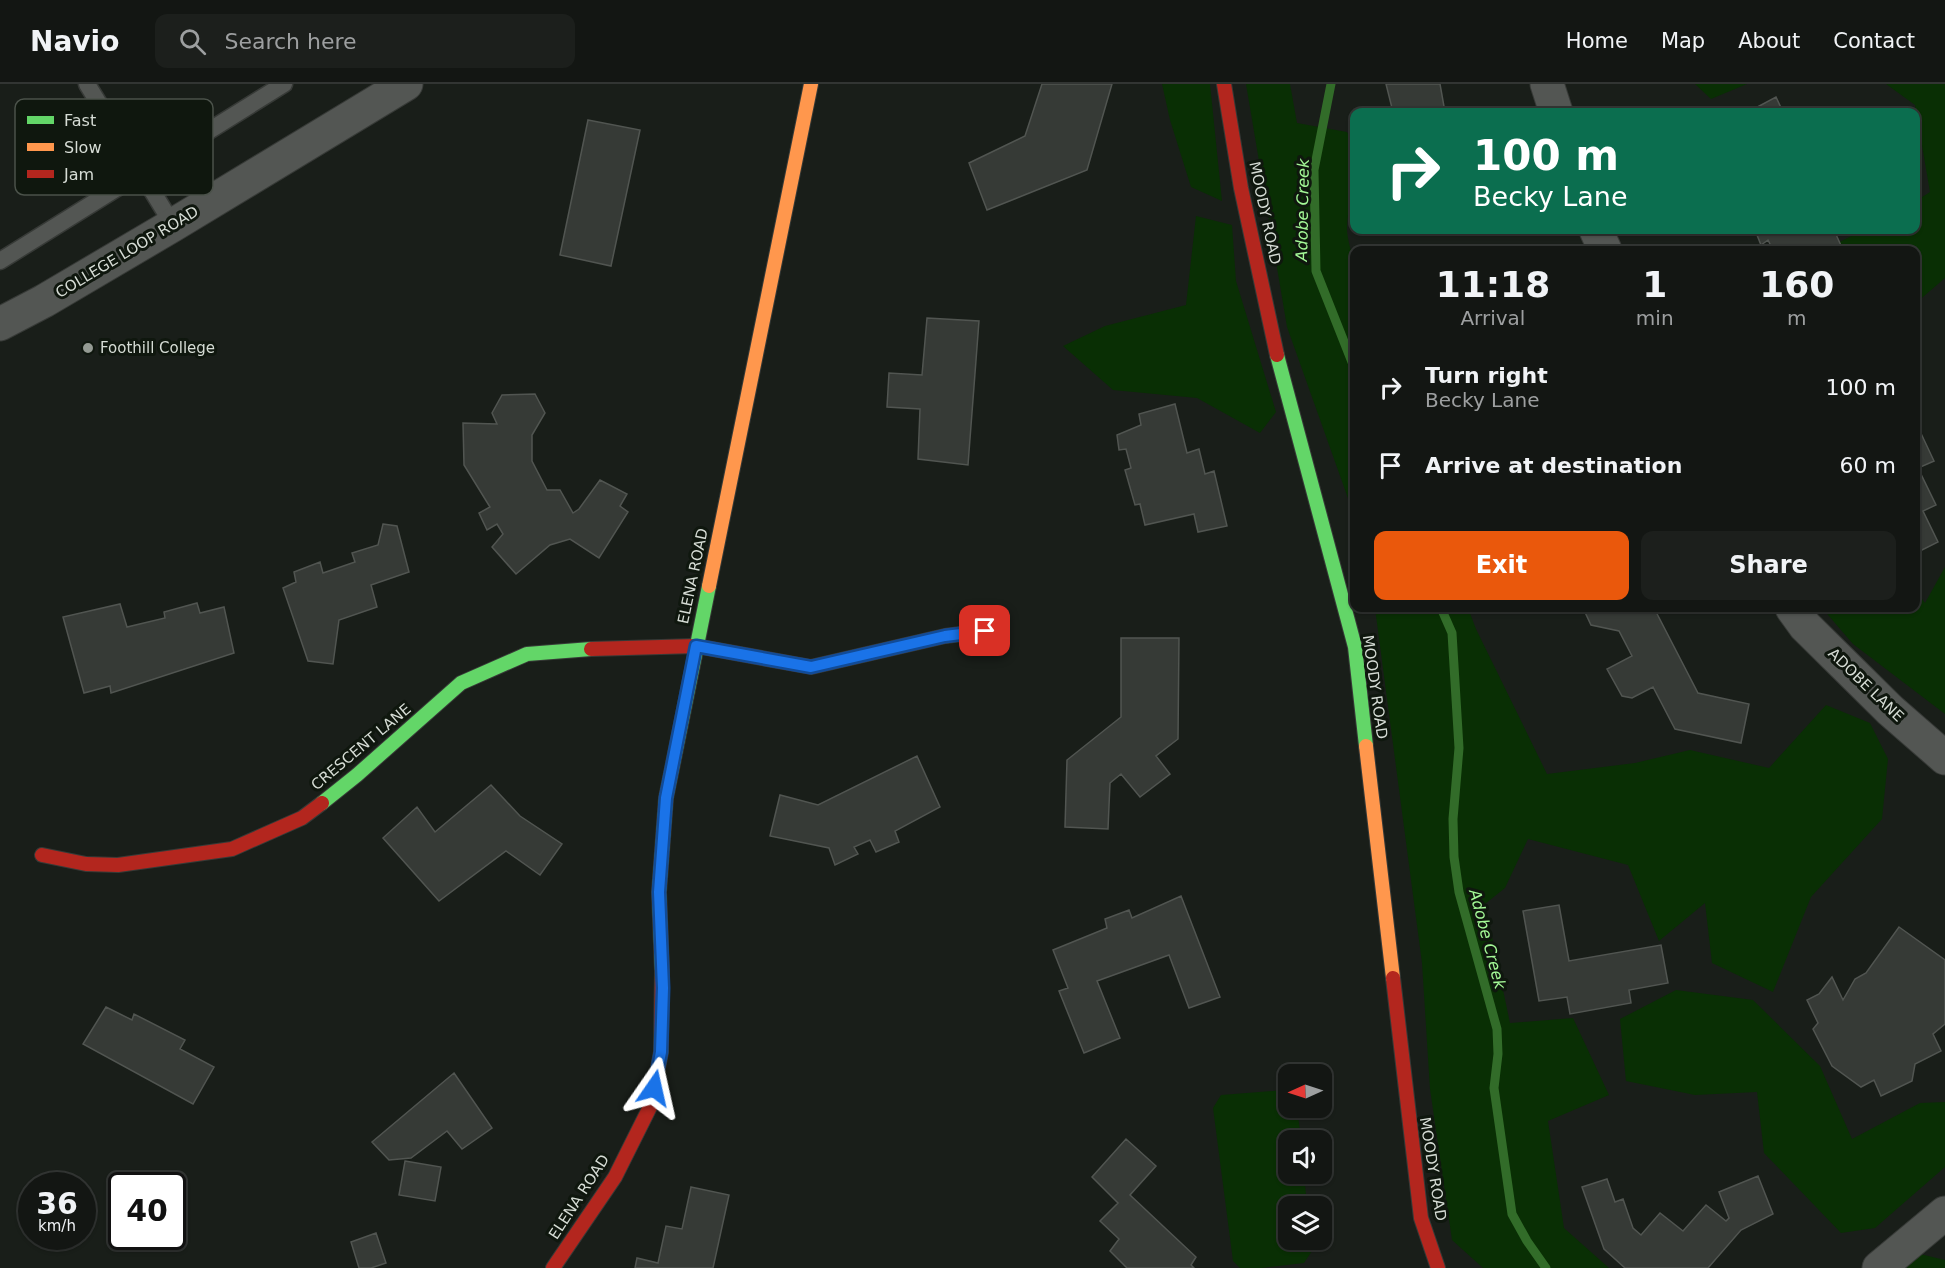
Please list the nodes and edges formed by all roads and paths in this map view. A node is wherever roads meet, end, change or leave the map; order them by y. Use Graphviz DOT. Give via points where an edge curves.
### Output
graph roads {
  1 [pos="87,84"];
  2 [pos="284,84"];
  3 [pos="406,84"];
  4 [pos="811,84"];
  5 [pos="1224,84"];
  6 [pos="1547,84"];
  7 [pos="96,99"];
  8 [pos="1555,108"];
  9 [pos="213,128"];
  10 [pos="106,195"];
  11 [pos="155,195"];
  12 [pos="173,225"];
  13 [pos="0,261"];
  14 [pos="0,324"];
  15 [pos="1795,612"];
  16 [pos="985,631"];
  17 [pos="696,646"];
  18 [pos="1945,758"];
  19 [pos="42,855"];
  20 [pos="1945,1213"];
  21 [pos="553,1268"];
  22 [pos="1438,1268"];
  23 [pos="1879,1268"];
  1 -- 7 [label="lane"];
  2 -- 9 [label="lane"];
  3 -- 12 [label="street, COLLEGE LOOP ROAD"];
  4 -- 17 [label="street, ELENA ROAD"];
  5 -- 22 [label="street, MOODY ROAD" via="1241,188 1278,358 1355,647 1421,1218"];
  6 -- 8 [label="street"];
  10 -- 13 [label="lane"];
  11 -- 12 [label="lane"];
  12 -- 14 [label="street, COLLEGE LOOP ROAD"];
  15 -- 18 [label="street, ADOBE LANE" via="1890,710"];
  16 -- 17 [label="street, CRESCENT LANE" via="945,636 811,667"];
  17 -- 19 [label="street, CRESCENT LANE" via="527,654 461,683 302,818 232,849 118,865 86,864"];
  17 -- 21 [label="street, ELENA ROAD" via="666,798 659,892 661,1052 651,1105 615,1177"];
  20 -- 23 [label="street"];
}
